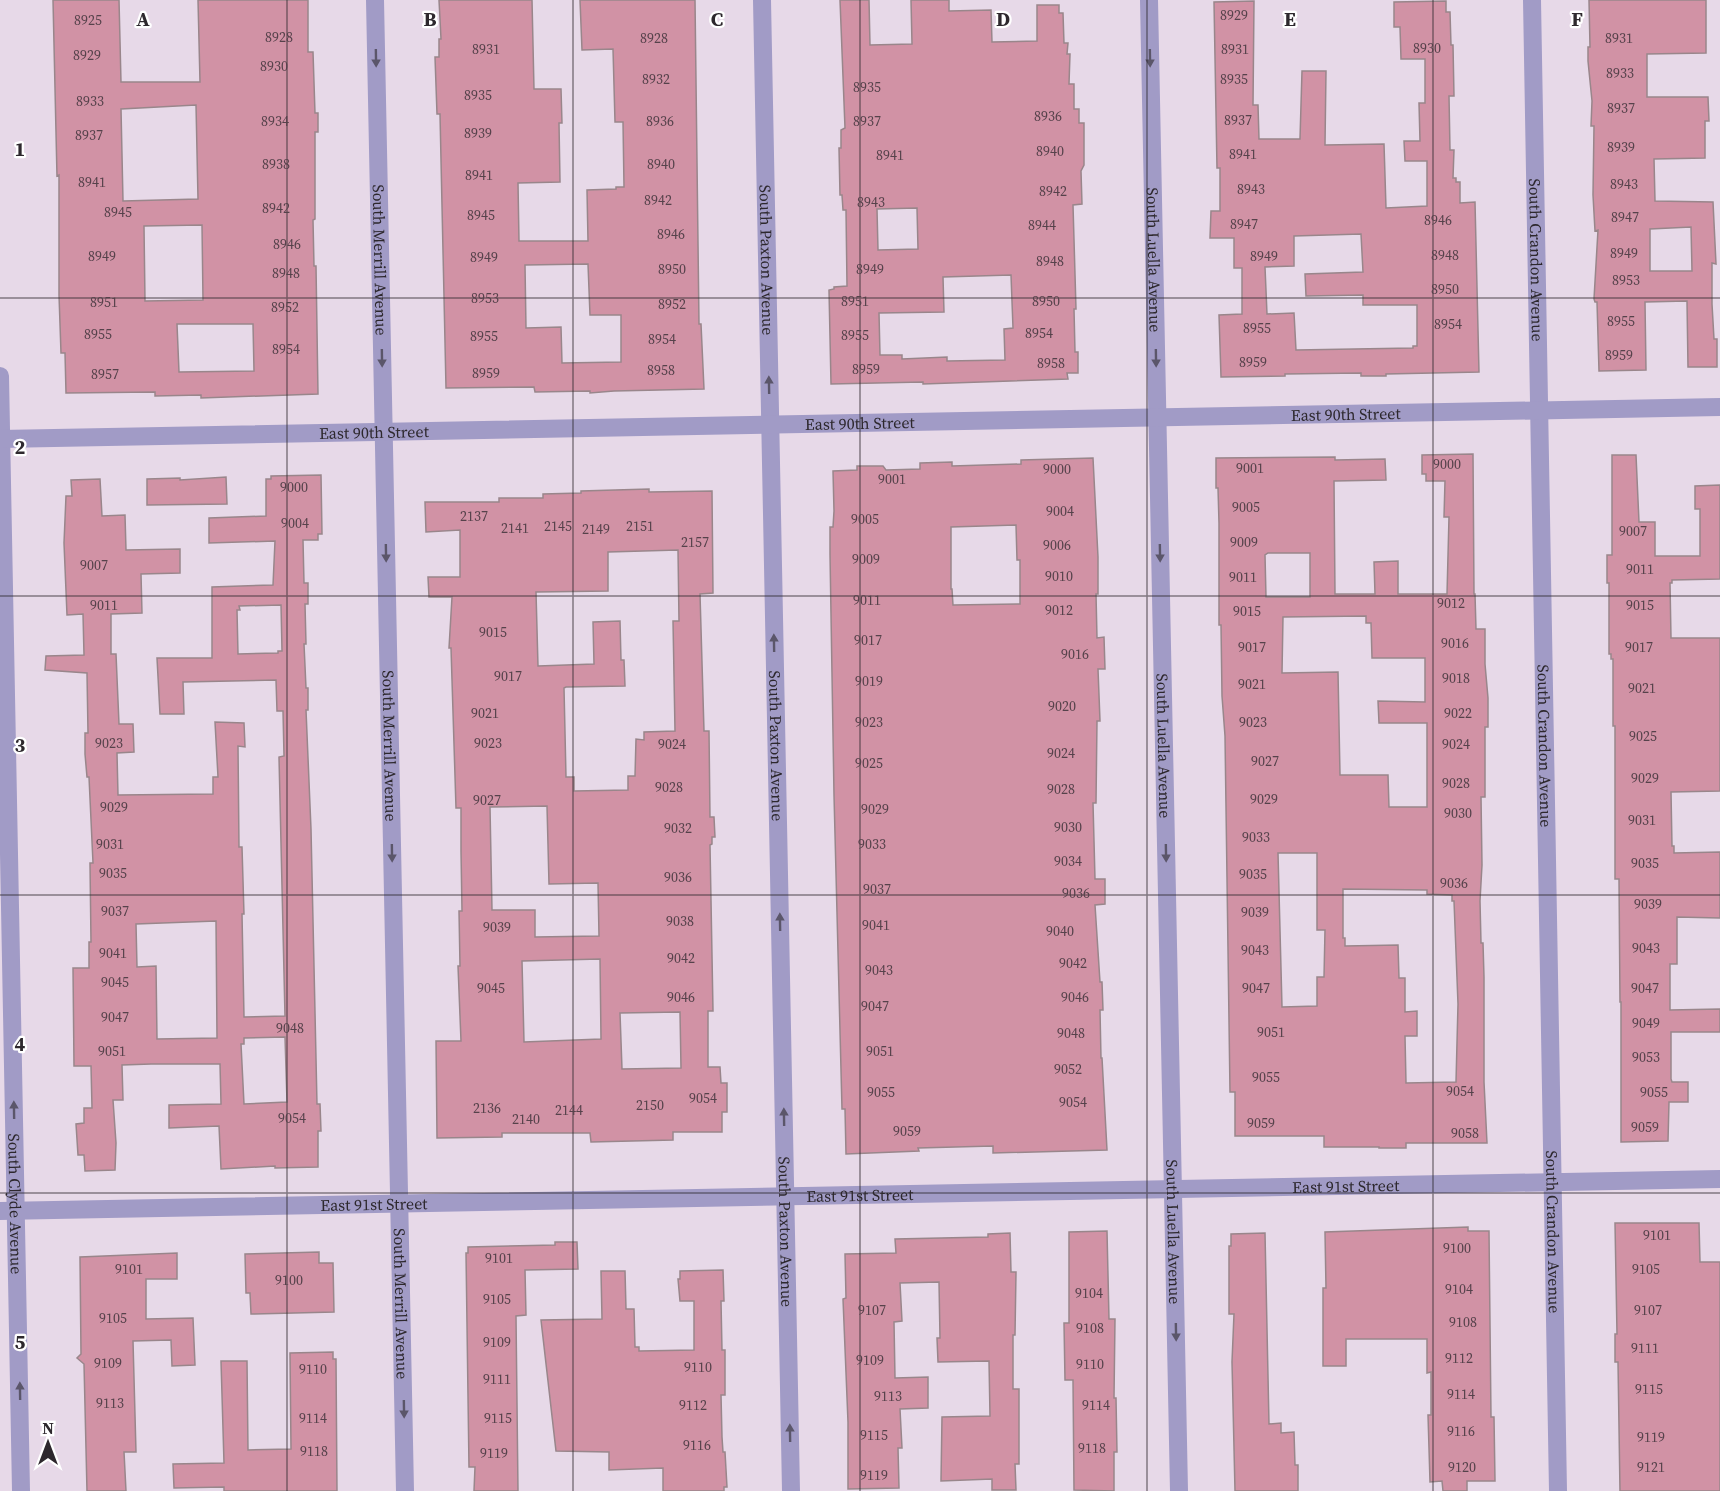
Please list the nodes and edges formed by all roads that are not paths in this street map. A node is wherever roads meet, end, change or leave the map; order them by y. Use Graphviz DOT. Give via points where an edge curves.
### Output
graph roads {
  1 [pos="375,0"];
  2 [pos="762,0"];
  3 [pos="1149,0"];
  4 [pos="1532,0"];
  5 [pos="0,376"];
  6 [pos="1720,407"];
  7 [pos="1539,410"];
  8 [pos="1157,417"];
  9 [pos="770,424"];
  10 [pos="384,431"];
  11 [pos="1,439"];
  12 [pos="1720,1179"];
  13 [pos="1552,1182"];
  14 [pos="1173,1190"];
  15 [pos="785,1196"];
  16 [pos="400,1203"];
  17 [pos="8,1211"];
  18 [pos="21,1491"];
  19 [pos="405,1491"];
  20 [pos="791,1491"];
  21 [pos="1179,1491"];
  22 [pos="1558,1491"];
  1 -- 10 [label="street, South Merrill Avenue, one-way"];
  9 -- 2 [label="street, South Paxton Avenue, one-way"];
  3 -- 8 [label="street, South Luella Avenue, one-way"];
  4 -- 7 [label="street, South Crandon Avenue"];
  5 -- 11 [label="street, South Clyde Avenue"];
  6 -- 7 [label="street, East 90th Street"];
  7 -- 8 [label="street, East 90th Street"];
  7 -- 13 [label="street, South Crandon Avenue"];
  8 -- 9 [label="street, East 90th Street"];
  8 -- 14 [label="street, South Luella Avenue, one-way"];
  9 -- 10 [label="street, East 90th Street"];
  15 -- 9 [label="street, South Paxton Avenue, one-way"];
  10 -- 11 [label="street, East 90th Street"];
  10 -- 16 [label="street, South Merrill Avenue, one-way"];
  17 -- 11 [label="street, South Clyde Avenue, one-way"];
  12 -- 13 [label="street, East 91st Street"];
  13 -- 14 [label="street, East 91st Street"];
  13 -- 22 [label="street, South Crandon Avenue"];
  14 -- 15 [label="street, East 91st Street"];
  14 -- 21 [label="street, South Luella Avenue, one-way"];
  15 -- 16 [label="street, East 91st Street"];
  20 -- 15 [label="street, South Paxton Avenue, one-way"];
  16 -- 17 [label="street, East 91st Street"];
  16 -- 19 [label="street, South Merrill Avenue, one-way"];
  18 -- 17 [label="street, South Clyde Avenue, one-way"];
}
